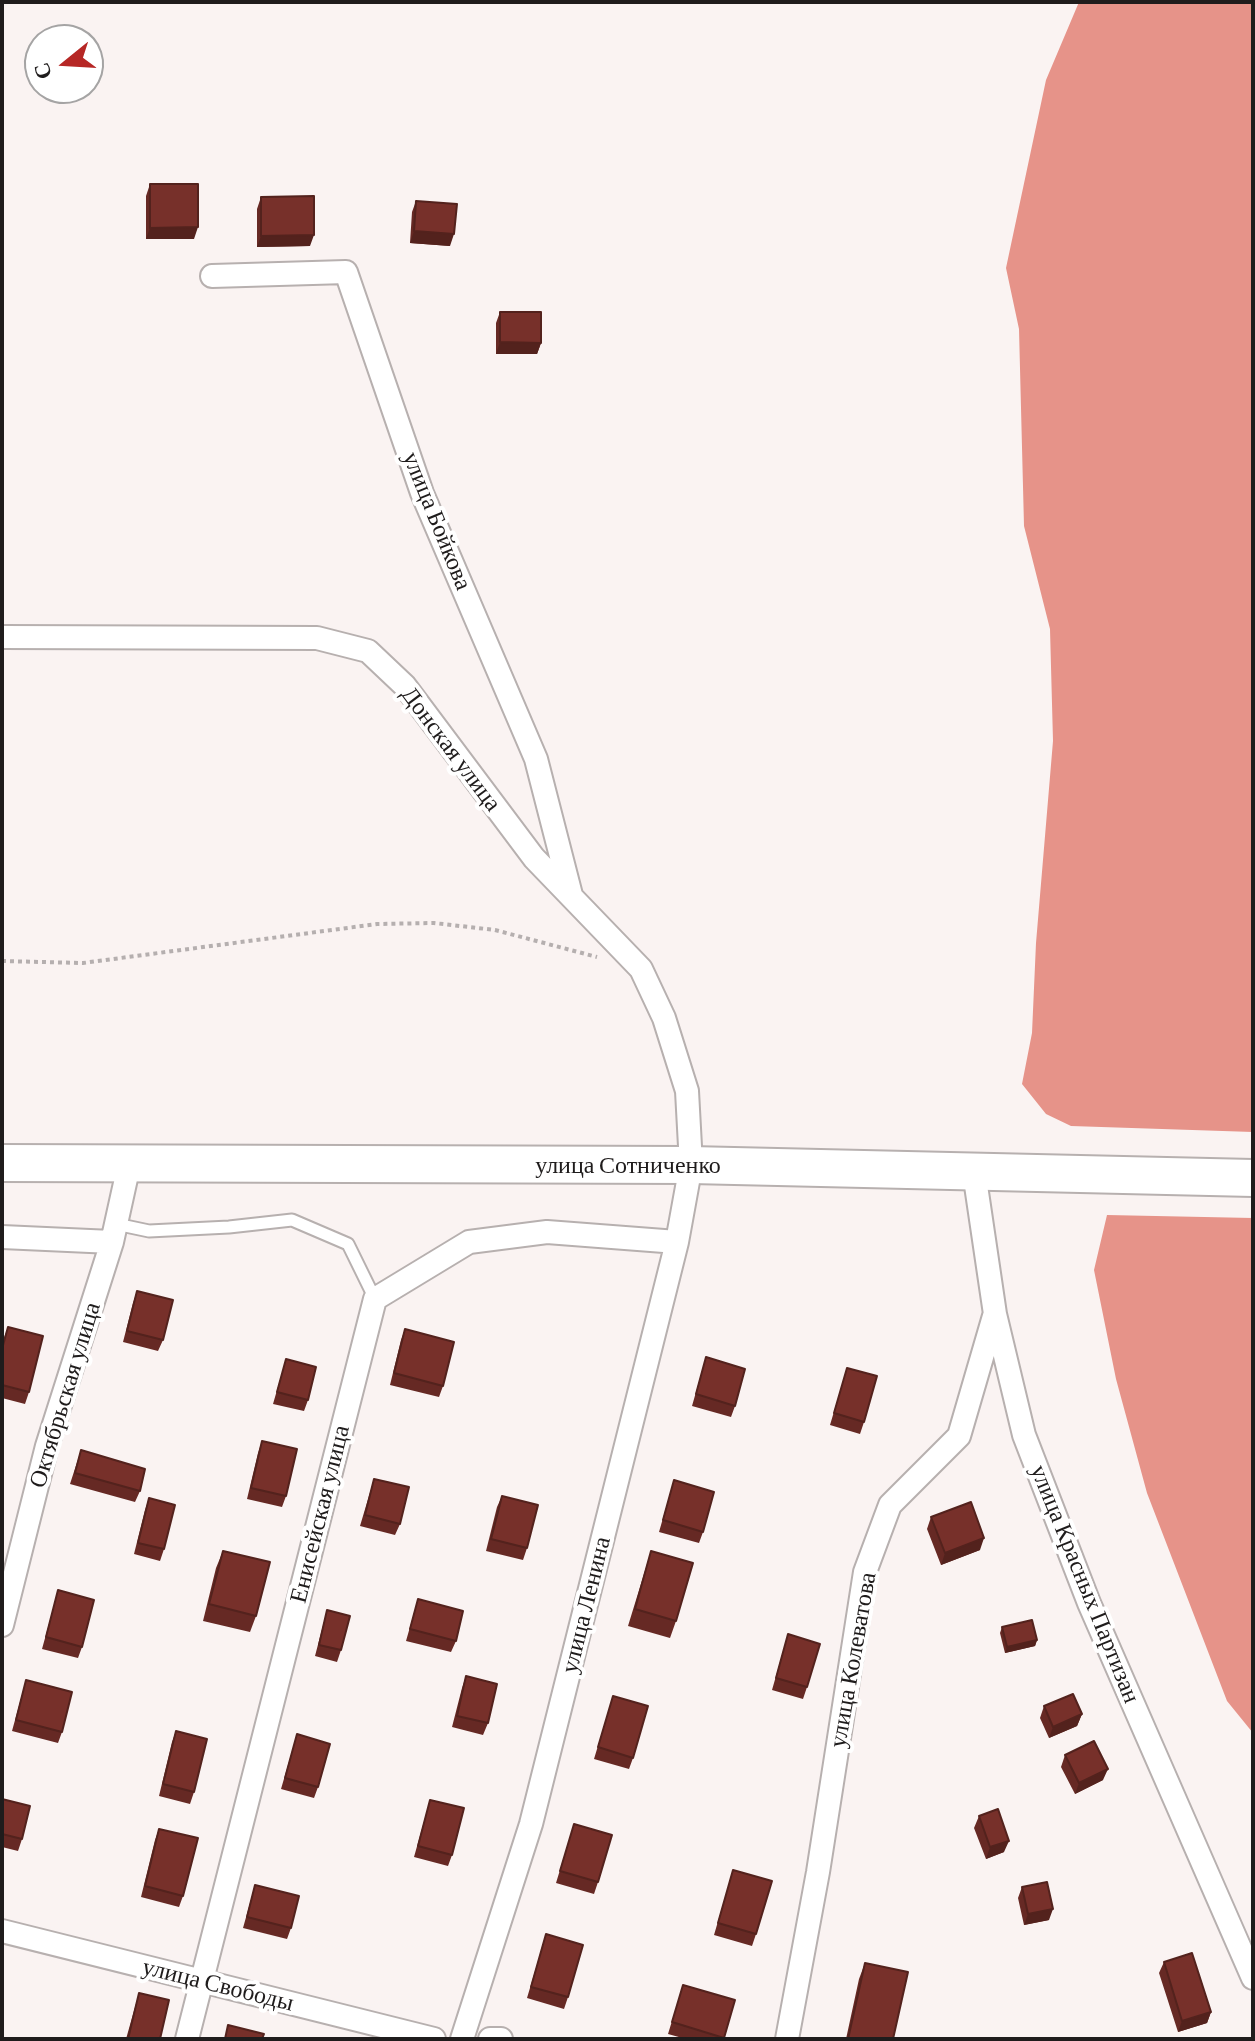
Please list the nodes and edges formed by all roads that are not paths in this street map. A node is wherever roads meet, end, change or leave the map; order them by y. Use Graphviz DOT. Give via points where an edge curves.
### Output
graph roads {
  1 [pos="212,276"];
  2 [pos="2,637"];
  3 [pos="571,896"];
  4 [pos="2,1163"];
  5 [pos="129,1165"];
  6 [pos="691,1165"];
  7 [pos="974,1172"];
  8 [pos="1253,1178"];
  9 [pos="114,1233"];
  10 [pos="2,1237"];
  11 [pos="677,1242"];
  12 [pos="375,1299"];
  13 [pos="995,1314"];
  14 [pos="2,1625"];
  15 [pos="2,1931"];
  16 [pos="1253,1978"];
  17 [pos="202,1982"];
  18 [pos="187,2039"];
  19 [pos="434,2039"];
  20 [pos="462,2039"];
  21 [pos="490,2039"];
  22 [pos="501,2039"];
  23 [pos="787,2039"];
  1 -- 3 [label="street, улица Бойкова" via="346,272 422,493 536,759"];
  2 -- 3 [label="street, Донская улица" via="317,638 368,651 405,686 534,858"];
  3 -- 6 [label="street, Донская улица" via="641,969 664,1018 687,1091"];
  4 -- 5 [label="main road, улица Сотниченко"];
  5 -- 6 [label="main road, улица Сотниченко"];
  5 -- 9 [label="street, Октябрьская улица"];
  6 -- 7 [label="main road, улица Сотниченко"];
  6 -- 11 [label="street, улица Ленина"];
  7 -- 8 [label="main road, улица Сотниченко"];
  7 -- 13 [label="street, улица Красных Партизан"];
  9 -- 10 [label="street"];
  9 -- 12 [label="lane" via="292,1220 348,1244"];
  9 -- 14 [label="street, Октябрьская улица" via="47,1446"];
  11 -- 12 [label="street" via="547,1232 469,1242"];
  11 -- 20 [label="street, улица Ленина" via="531,1824"];
  12 -- 17 [label="street, Енисейская улица"];
  13 -- 16 [label="street, улица Красных Партизан" via="1024,1435 1084,1589"];
  13 -- 23 [label="street, улица Колеватова" via="959,1436 890,1505 865,1572"];
  15 -- 17 [label="street, улица Свободы"];
  17 -- 18 [label="street, Енисейская улица"];
  17 -- 19 [label="street, улица Свободы"];
  21 -- 22 [label="street"];
}
